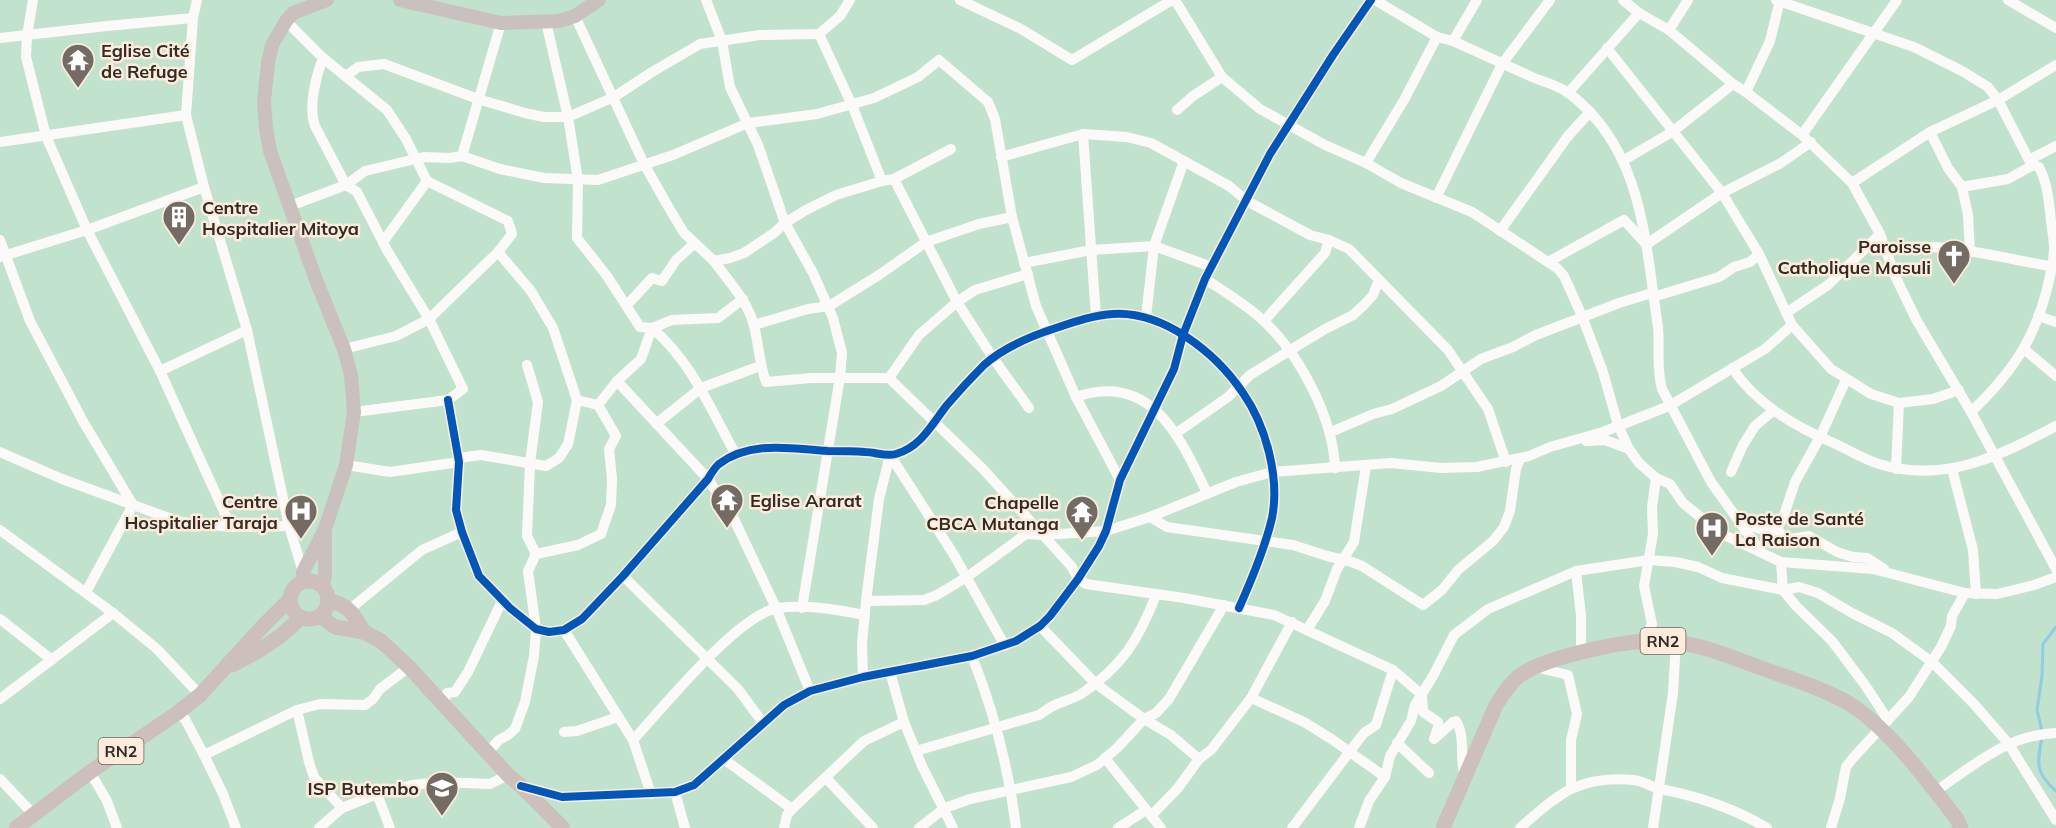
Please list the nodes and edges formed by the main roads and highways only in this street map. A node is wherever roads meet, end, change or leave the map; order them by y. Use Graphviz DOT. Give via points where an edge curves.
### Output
graph roads {
  1 [pos="327,0"];
  2 [pos="400,0"];
  3 [pos="599,0"];
  4 [pos="325,529"];
  5 [pos="304,576"];
  6 [pos="322,586"];
  7 [pos="289,600"];
  8 [pos="328,602"];
  9 [pos="320,616"];
  10 [pos="300,618"];
  11 [pos="364,632"];
  12 [pos="222,669"];
  13 [pos="16,828"];
  14 [pos="563,828"];
  15 [pos="1443,828"];
  16 [pos="1961,828"];
  1 -- 4 [label="main road" via="293,13 286,21 272,45 264,101 270,151 351,375 354,412 346,465"];
  2 -- 3 [label="main road" via="501,23 559,21 575,16"];
  4 -- 5 [label="main road"];
  4 -- 6 [label="main road"];
  5 -- 6 [label="highway"];
  5 -- 7 [label="highway, RN2"];
  6 -- 8 [label="highway"];
  7 -- 10 [label="highway"];
  7 -- 12 [label="highway, RN2"];
  8 -- 9 [label="highway"];
  8 -- 11 [label="highway" via="350,609"];
  9 -- 10 [label="highway"];
  9 -- 11 [label="highway" via="335,627"];
  10 -- 12 [label="highway, RN2" via="268,646"];
  11 -- 14 [label="highway" via="381,641 409,667 508,775"];
  12 -- 13 [label="highway, RN2" via="200,695 176,714"];
  15 -- 16 [label="highway, RN2" via="1500,698 1519,676 1581,652 1644,642 1676,642 1717,651 1856,708 1884,725"];
}
